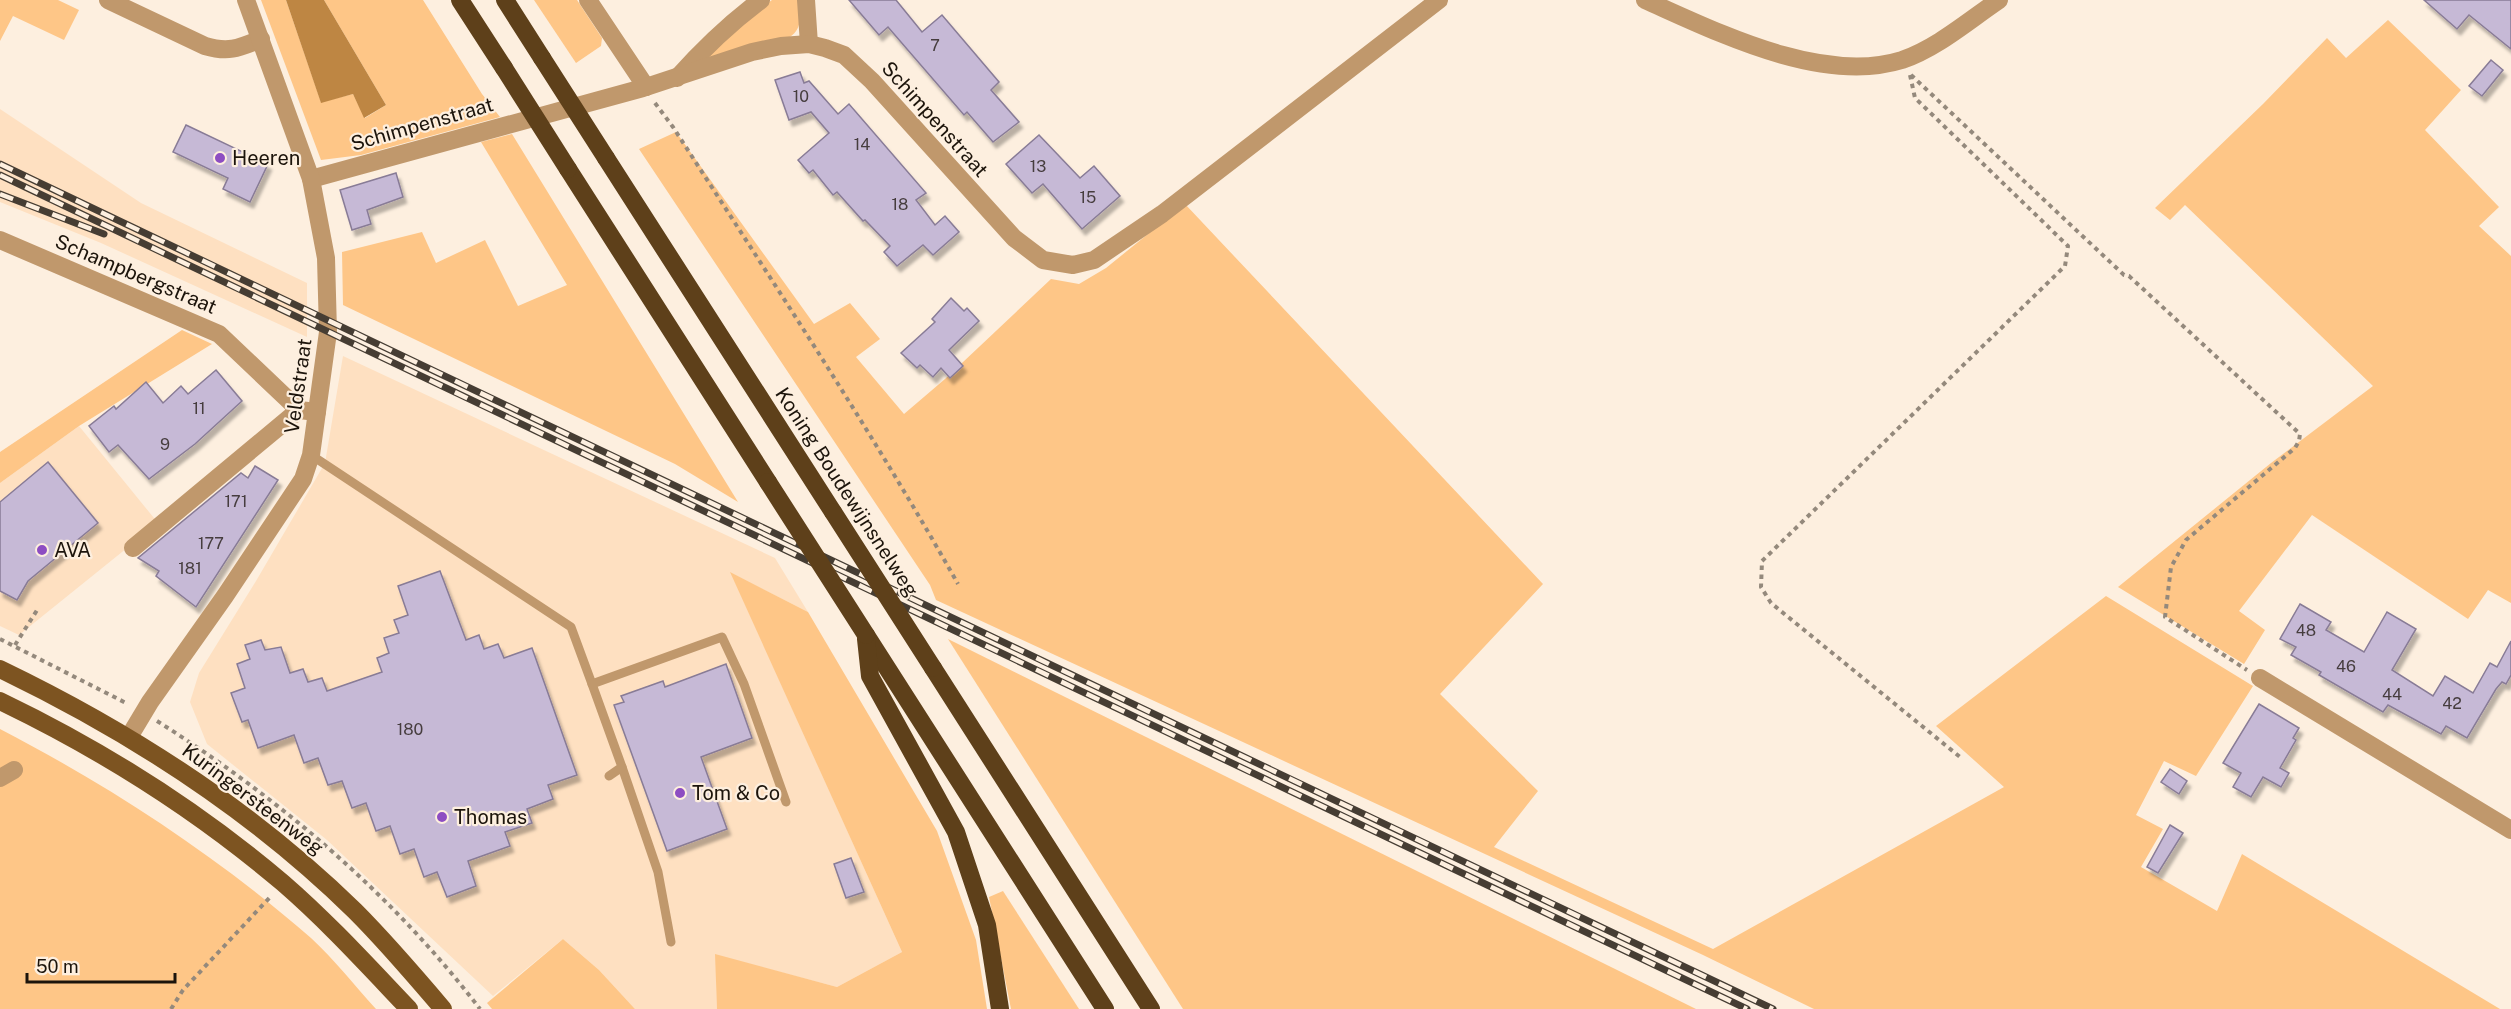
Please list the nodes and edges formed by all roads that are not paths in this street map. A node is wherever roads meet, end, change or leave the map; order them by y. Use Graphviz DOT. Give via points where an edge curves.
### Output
graph roads {
  1 [pos="108,0"];
  2 [pos="246,0"];
  3 [pos="460,0"];
  4 [pos="505,0"];
  5 [pos="588,0"];
  6 [pos="761,0"];
  7 [pos="806,0"];
  8 [pos="1439,0"];
  9 [pos="1645,0"];
  10 [pos="1999,0"];
  11 [pos="261,39"];
  12 [pos="809,44"];
  13 [pos="677,78"];
  14 [pos="645,87"];
  15 [pos="311,178"];
  16 [pos="0,240"];
  17 [pos="308,411"];
  18 [pos="311,455"];
  19 [pos="134,548"];
  20 [pos="866,635"];
  21 [pos="0,669"];
  22 [pos="2260,678"];
  23 [pos="592,684"];
  24 [pos="0,701"];
  25 [pos="129,737"];
  26 [pos="622,767"];
  27 [pos="609,776"];
  28 [pos="786,802"];
  29 [pos="2511,830"];
  30 [pos="671,942"];
  31 [pos="409,1009"];
  32 [pos="443,1009"];
  33 [pos="1000,1009"];
  34 [pos="1105,1009"];
  35 [pos="1151,1009"];
  1 -- 11 [label="street" via="220,51"];
  2 -- 11 [label="street, Veldstraat"];
  3 -- 20 [label="highway, bridge"];
  4 -- 35 [label="highway, Koning Boudewijnsnelweg, bridge"];
  5 -- 14 [label="street"];
  6 -- 13 [label="street" via="735,20"];
  7 -- 12 [label="street"];
  8 -- 12 [label="street, Schimpenstraat" via="1162,214 1094,260 1073,266 1043,260 1014,238 872,81 844,56"];
  9 -- 10 [label="street" via="1730,37 1801,59 1863,67 1906,67"];
  11 -- 15 [label="street, Veldstraat"];
  12 -- 13 [label="street, Schimpenstraat" via="752,52"];
  13 -- 14 [label="street, Schimpenstraat"];
  14 -- 15 [label="street, Schimpenstraat"];
  15 -- 17 [label="street, Veldstraat" via="326,258 328,332"];
  16 -- 17 [label="street, Schampbergstraat" via="219,334"];
  17 -- 18 [label="street, Veldstraat"];
  17 -- 19 [label="street"];
  18 -- 23 [label="lane" via="571,627"];
  18 -- 25 [label="street, Veldstraat" via="303,479"];
  20 -- 33 [label="highway" via="870,676 956,832 987,925"];
  20 -- 34 [label="highway"];
  21 -- 25 [label="main road, Kuringersteenweg"];
  22 -- 29 [label="street"];
  23 -- 26 [label="lane"];
  23 -- 28 [label="lane" via="722,636 744,684"];
  24 -- 31 [label="main road" via="117,762 200,818 283,883 345,940"];
  25 -- 32 [label="main road, Kuringersteenweg" via="217,795 298,859 356,911"];
  26 -- 27 [label="lane"];
  26 -- 30 [label="lane" via="658,872"];
}
